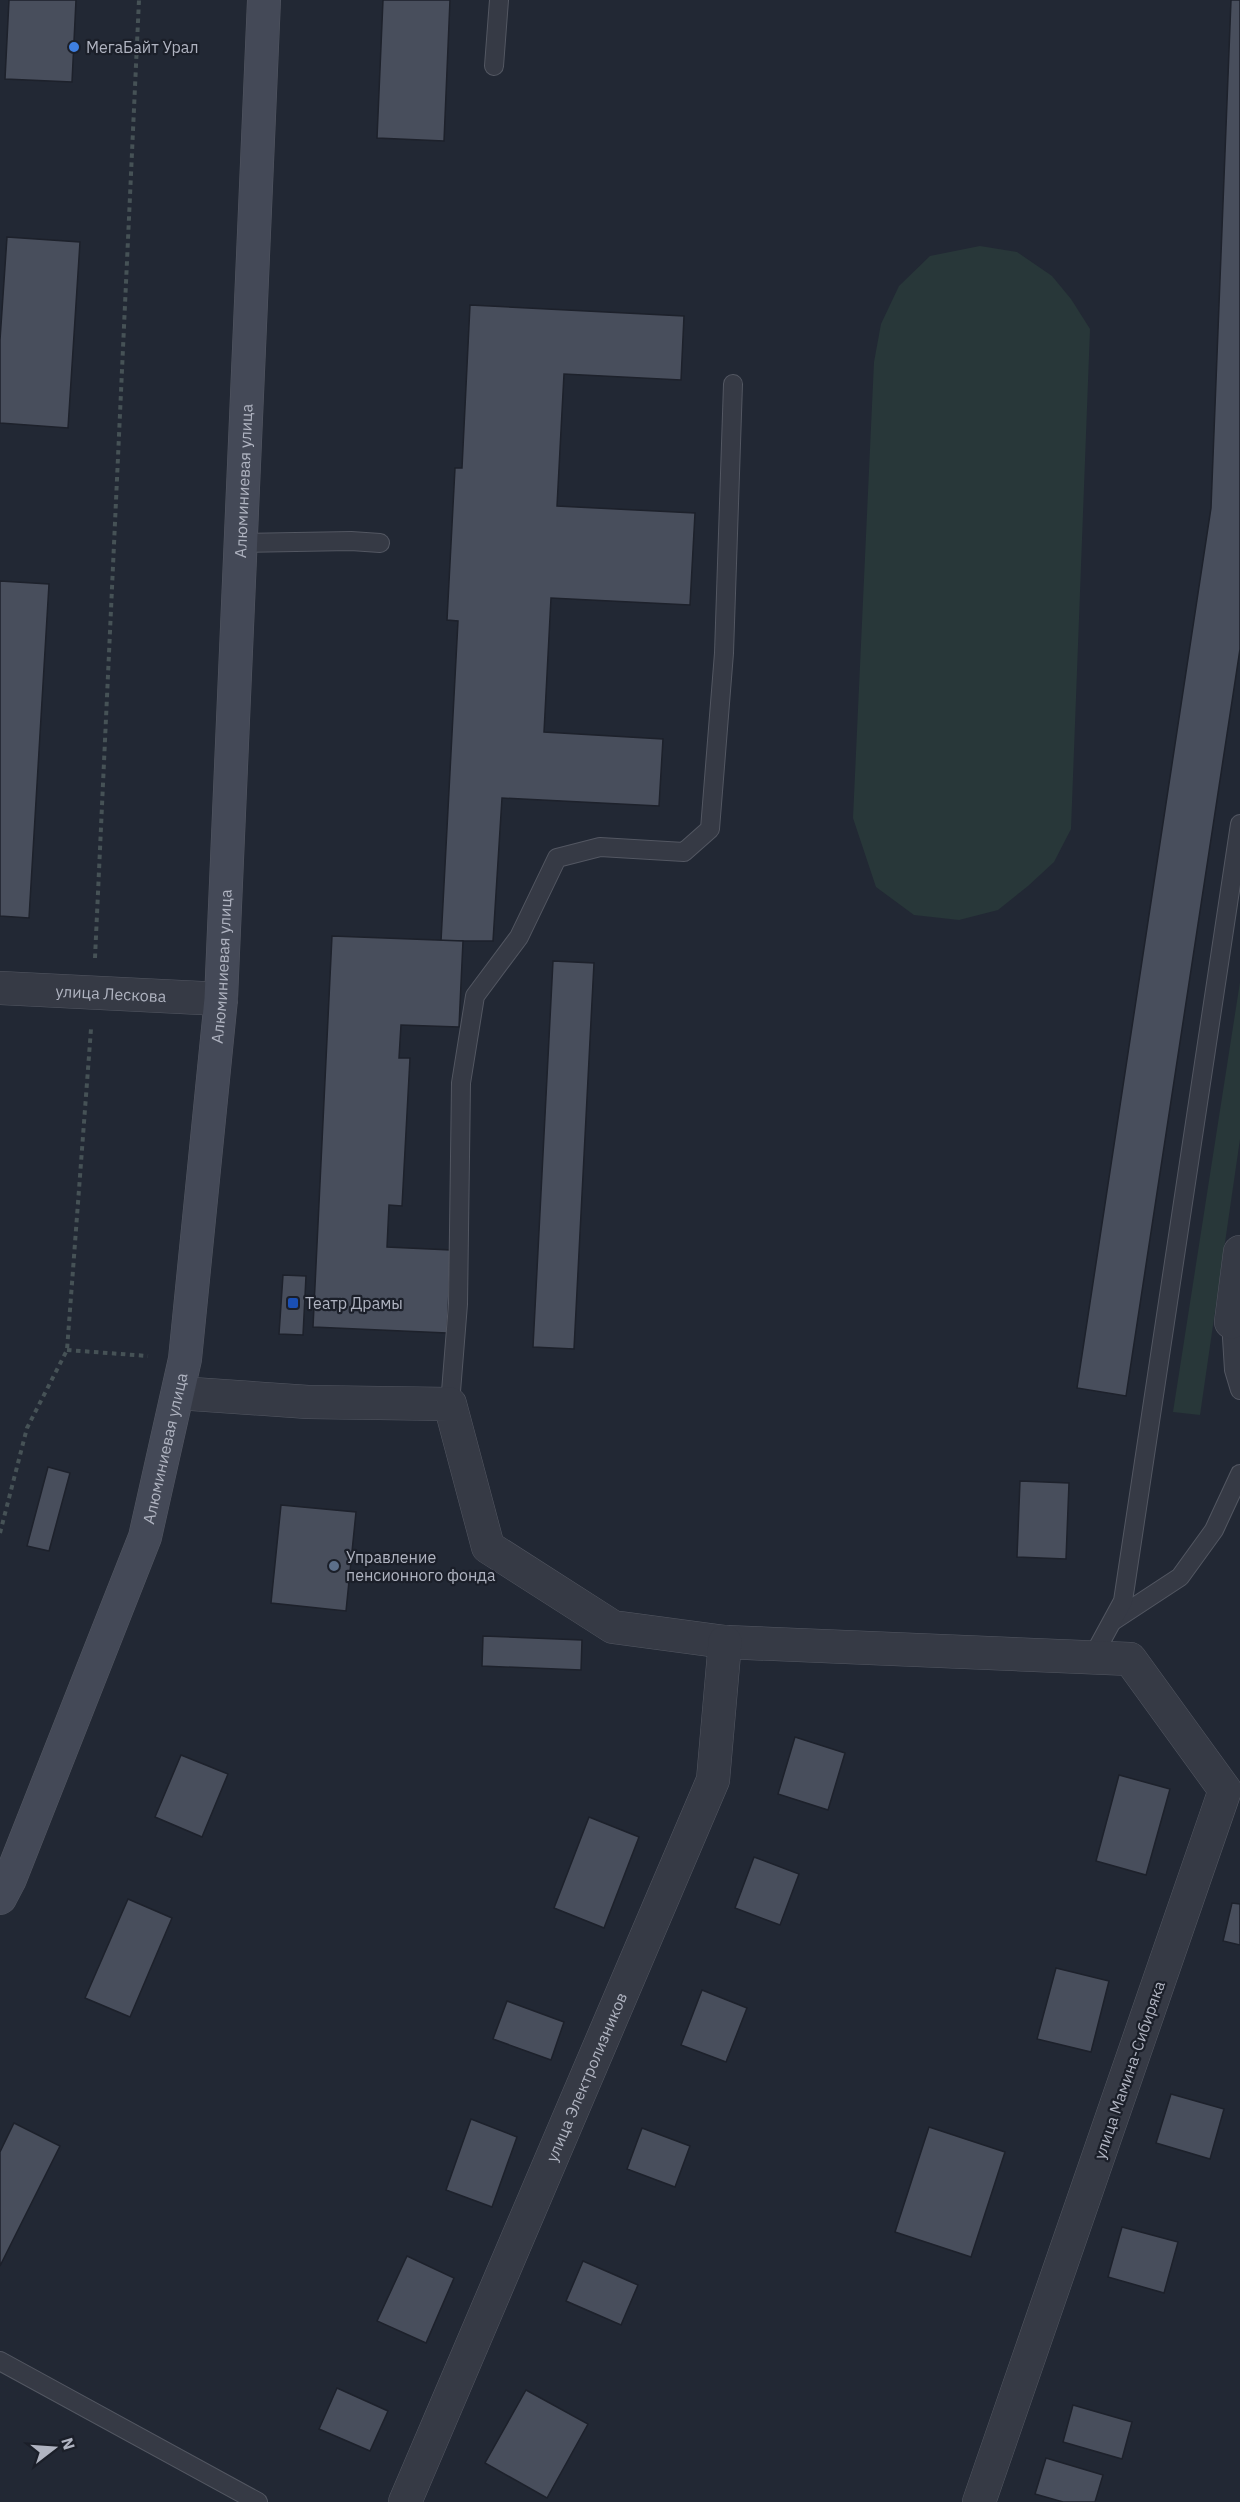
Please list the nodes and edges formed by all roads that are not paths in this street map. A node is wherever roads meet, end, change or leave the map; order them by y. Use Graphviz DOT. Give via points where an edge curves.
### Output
graph roads {
  1 [pos="264,0"];
  2 [pos="498,0"];
  3 [pos="494,66"];
  4 [pos="733,384"];
  5 [pos="242,543"];
  6 [pos="380,543"];
  7 [pos="1240,825"];
  8 [pos="0,988"];
  9 [pos="221,999"];
  10 [pos="1240,1252"];
  11 [pos="1231,1322"];
  12 [pos="1240,1390"];
  13 [pos="178,1393"];
  14 [pos="450,1404"];
  15 [pos="1240,1474"];
  16 [pos="1111,1622"];
  17 [pos="725,1642"];
  18 [pos="1092,1658"];
  19 [pos="3,1884"];
  20 [pos="0,2361"];
  21 [pos="258,2502"];
  22 [pos="405,2502"];
  23 [pos="979,2502"];
  1 -- 5 [label="main road, Алюминиевая улица"];
  2 -- 3 [label="lane"];
  4 -- 14 [label="lane" via="724,653 710,829 684,852 600,847 557,858 519,937 475,996 461,1083 458,1304"];
  5 -- 6 [label="lane"];
  5 -- 9 [label="main road, Алюминиевая улица"];
  7 -- 16 [label="lane" via="1123,1600"];
  8 -- 9 [label="street, улица Лескова"];
  9 -- 13 [label="main road, Алюминиевая улица" via="192,1302"];
  10 -- 11 [label="street"];
  11 -- 12 [label="lane" via="1234,1370"];
  13 -- 14 [label="street" via="308,1402"];
  13 -- 19 [label="main road, Алюминиевая улица" via="145,1537"];
  14 -- 17 [label="street" via="488,1547 613,1627"];
  15 -- 16 [label="lane" via="1214,1530 1180,1577"];
  16 -- 18 [label="lane"];
  17 -- 18 [label="street"];
  17 -- 22 [label="street, улица Электролизников" via="713,1780"];
  18 -- 23 [label="street, улица Мамина-Сибиряка" via="1130,1659 1225,1790"];
  20 -- 21 [label="lane"];
}
